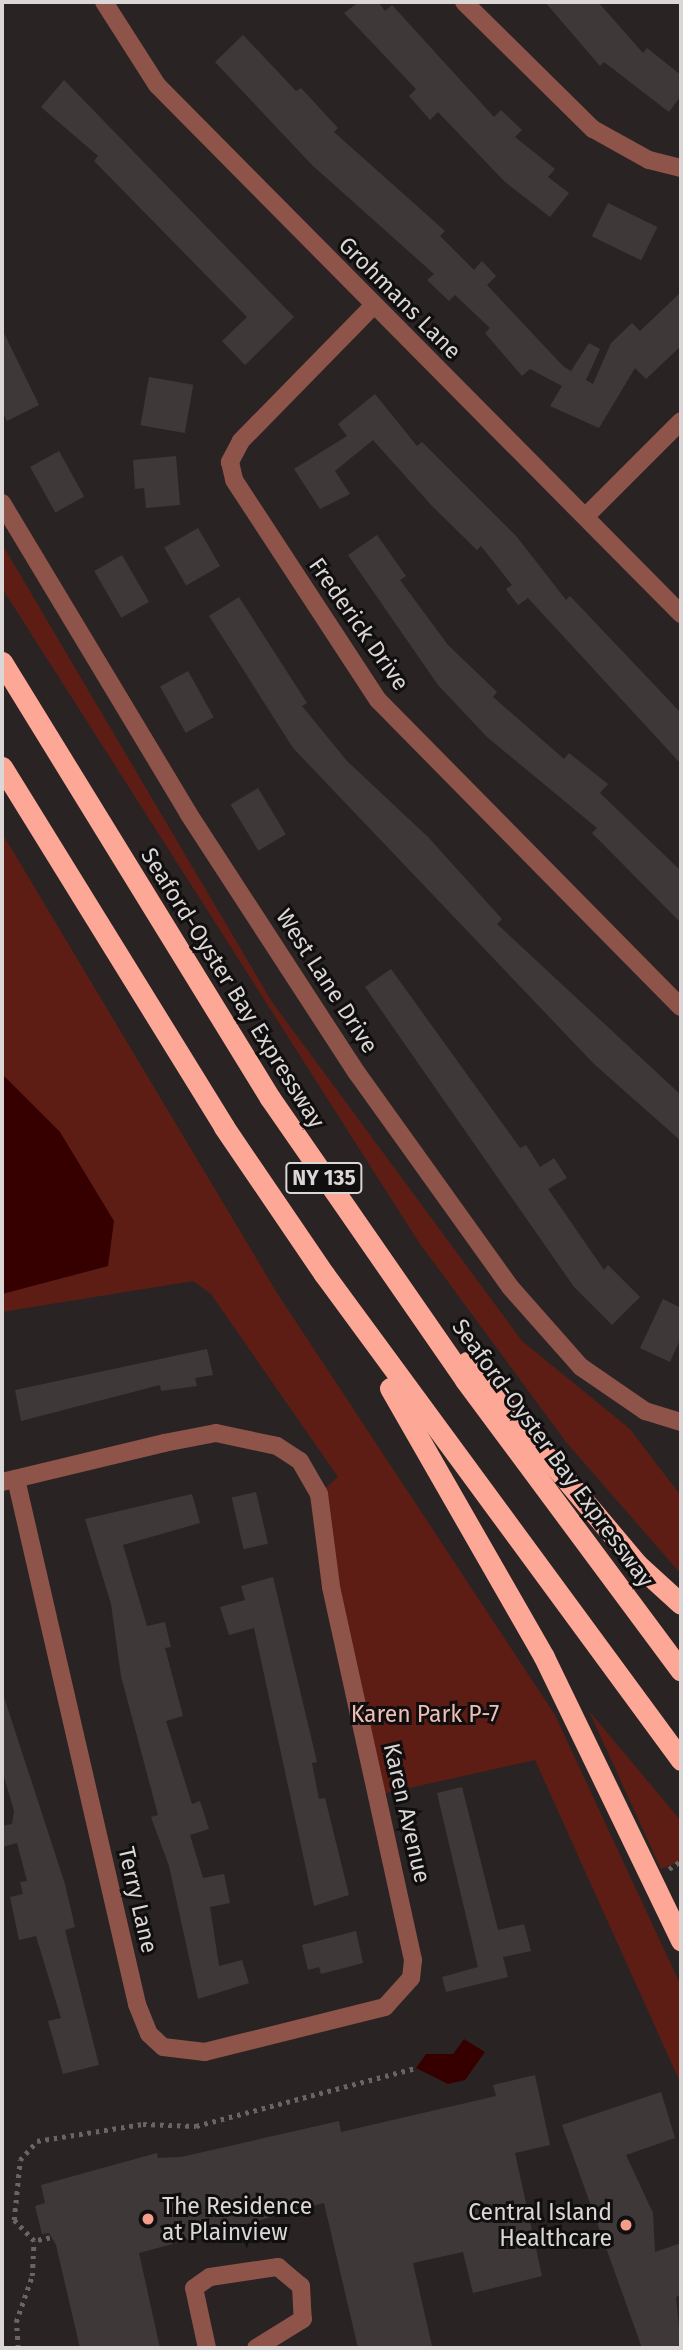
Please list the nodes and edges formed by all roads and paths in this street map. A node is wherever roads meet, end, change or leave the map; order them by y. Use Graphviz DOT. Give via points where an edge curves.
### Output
graph roads {
  1 [pos="104,2"];
  2 [pos="464,2"];
  3 [pos="681,168"];
  4 [pos="373,306"];
  5 [pos="681,421"];
  6 [pos="2,503"];
  7 [pos="586,516"];
  8 [pos="681,614"];
  9 [pos="2,662"];
  10 [pos="2,767"];
  11 [pos="681,1007"];
  12 [pos="369,1243"];
  13 [pos="324,1274"];
  14 [pos="681,1422"];
  15 [pos="9,1480"];
  16 [pos="681,1604"];
  17 [pos="681,1671"];
  18 [pos="681,1760"];
  19 [pos="681,1941"];
  20 [pos="413,1960"];
  21 [pos="416,2068"];
  22 [pos="50,2238"];
  23 [pos="34,2241"];
  24 [pos="18,2348"];
  25 [pos="207,2348"];
  26 [pos="256,2348"];
  1 -- 4 [label="street, Grohmans Lane" via="157,85"];
  2 -- 3 [label="street" via="593,129 649,160"];
  4 -- 7 [label="street, Grohmans Lane"];
  4 -- 11 [label="street, Frederick Drive" via="242,441 230,462 234,480 378,700"];
  5 -- 7 [label="street"];
  6 -- 14 [label="street, West Lane Drive" via="196,825 357,1073 511,1288 581,1367 645,1410"];
  7 -- 8 [label="street, Grohmans Lane"];
  9 -- 12 [label="highway, Seaford-Oyster Bay Expressway / NY 135" via="192,975"];
  10 -- 13 [label="highway, NY 135" via="211,1107"];
  12 -- 16 [label="highway" via="637,1564"];
  12 -- 17 [label="highway, Seaford-Oyster Bay Expressway / NY 135"];
  13 -- 18 [label="highway, NY 135"];
  13 -- 19 [label="highway" via="544,1657"];
  15 -- 20 [label="street, Karen Avenue" via="216,1433 277,1446 308,1472 319,1494 331,1587"];
  15 -- 20 [label="street, Terry Lane" via="137,2004 149,2034 163,2047 205,2052 362,2016 402,1993"];
  21 -- 23 [label="path" via="196,2126 143,2124 37,2141 20,2160 14,2220"];
  22 -- 23 [label="path"];
  23 -- 24 [label="path" via="32,2276 16,2322"];
  25 -- 26 [label="street" via="194,2288 210,2277 278,2267 301,2286 303,2319"];
}
